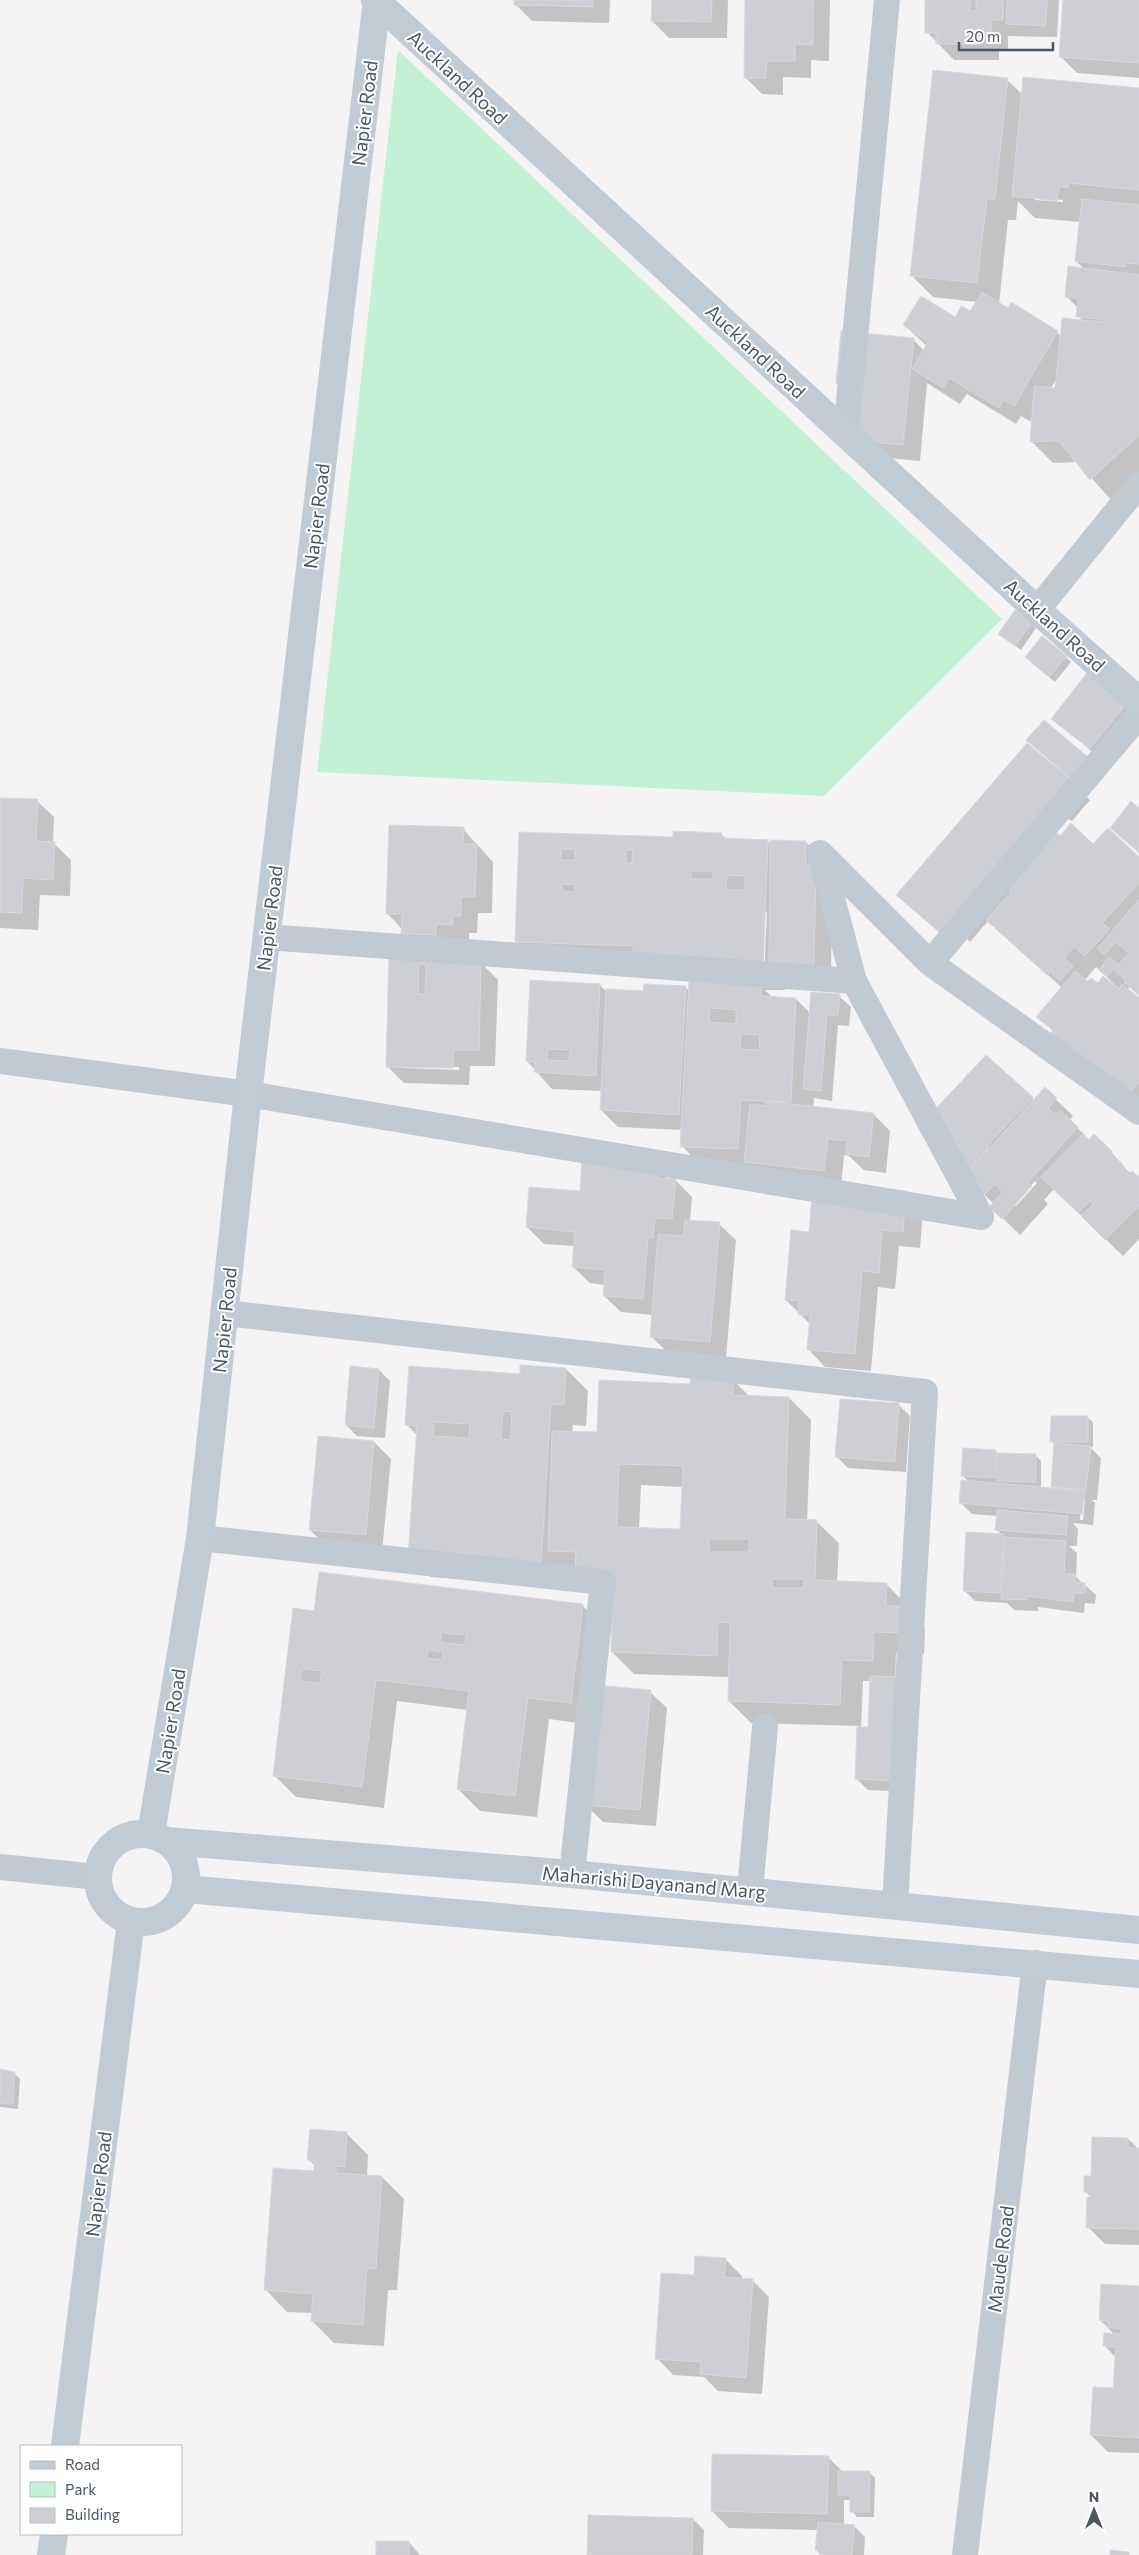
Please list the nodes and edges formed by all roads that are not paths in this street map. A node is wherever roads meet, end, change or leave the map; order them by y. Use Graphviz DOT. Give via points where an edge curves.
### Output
graph roads {
  1 [pos="887,0"];
  2 [pos="376,1"];
  3 [pos="846,433"];
  4 [pos="1139,484"];
  5 [pos="1037,610"];
  6 [pos="1139,701"];
  7 [pos="1139,715"];
  8 [pos="267,937"];
  9 [pos="930,963"];
  10 [pos="854,981"];
  11 [pos="0,1061"];
  12 [pos="248,1094"];
  13 [pos="1139,1112"];
  14 [pos="225,1313"];
  15 [pos="200,1538"];
  16 [pos="765,1727"];
  17 [pos="159,1837"];
  18 [pos="0,1867"];
  19 [pos="572,1874"];
  20 [pos="97,1877"];
  21 [pos="186,1889"];
  22 [pos="750,1890"];
  23 [pos="895,1905"];
  24 [pos="131,1921"];
  25 [pos="1139,1930"];
  26 [pos="1035,1963"];
  27 [pos="1139,1974"];
  28 [pos="65,2445"];
  29 [pos="54,2535"];
  30 [pos="51,2555"];
  31 [pos="965,2555"];
  1 -- 3 [label="street"];
  2 -- 3 [label="street, Auckland Road"];
  2 -- 8 [label="street, Napier Road"];
  3 -- 5 [label="street, Auckland Road"];
  4 -- 5 [label="street"];
  5 -- 6 [label="street, Auckland Road"];
  7 -- 9 [label="street"];
  8 -- 10 [label="street"];
  8 -- 12 [label="street, Napier Road"];
  9 -- 10 [label="street" via="820,853"];
  9 -- 13 [label="street"];
  10 -- 12 [label="street" via="981,1216"];
  11 -- 12 [label="street"];
  12 -- 14 [label="street, Napier Road"];
  14 -- 15 [label="street, Napier Road"];
  14 -- 23 [label="street" via="925,1392"];
  15 -- 17 [label="street, Napier Road"];
  15 -- 19 [label="street" via="603,1582"];
  16 -- 22 [label="street"];
  17 -- 19 [label="street, Maharishi Dayanand Marg"];
  17 -- 20 [label="street" via="132,1834 114,1843 102,1858"];
  17 -- 21 [label="street" via="180,1854 187,1871"];
  18 -- 20 [label="street"];
  19 -- 22 [label="street, Maharishi Dayanand Marg"];
  20 -- 24 [label="street" via="101,1896 113,1913"];
  21 -- 24 [label="street" via="174,1910 154,1921"];
  21 -- 26 [label="street"];
  22 -- 23 [label="street, Maharishi Dayanand Marg"];
  23 -- 25 [label="street, Maharishi Dayanand Marg"];
  24 -- 28 [label="street, Napier Road"];
  26 -- 27 [label="street"];
  26 -- 31 [label="street, Maude Road"];
  29 -- 30 [label="street"];
}
